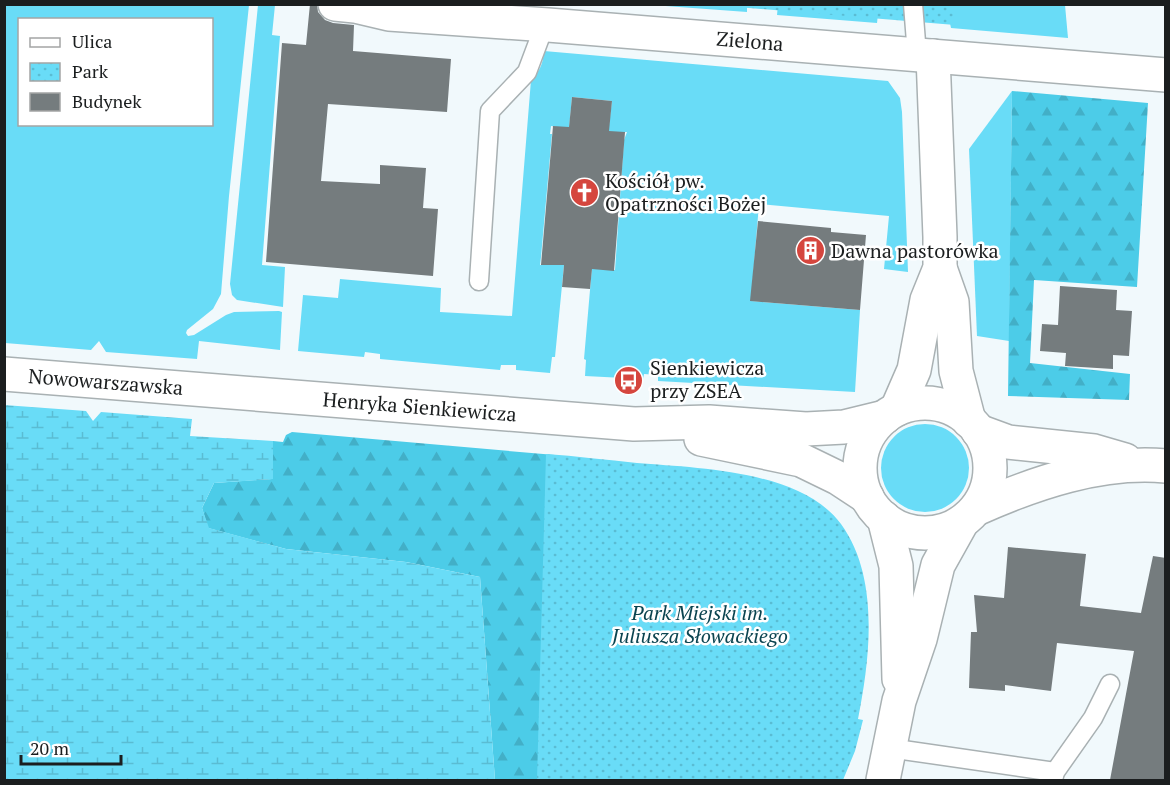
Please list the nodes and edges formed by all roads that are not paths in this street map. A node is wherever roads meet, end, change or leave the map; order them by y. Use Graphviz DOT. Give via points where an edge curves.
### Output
graph roads {
  1 [pos="335,4"];
  2 [pos="913,4"];
  3 [pos="545,24"];
  4 [pos="925,55"];
  5 [pos="1166,75"];
  6 [pos="939,268"];
  7 [pos="479,281"];
  8 [pos="4,374"];
  9 [pos="205,390"];
  10 [pos="891,413"];
  11 [pos="634,424"];
  12 [pos="974,426"];
  13 [pos="1152,465"];
  14 [pos="875,507"];
  15 [pos="969,516"];
  16 [pos="1110,684"];
  17 [pos="899,701"];
  18 [pos="889,748"];
  19 [pos="1054,776"];
  20 [pos="883,780"];
  1 -- 3 [label="street, Zielona" via="389,14"];
  2 -- 4 [label="lane"];
  3 -- 4 [label="street, Zielona"];
  3 -- 7 [label="lane" via="527,72 490,111"];
  4 -- 5 [label="street, Zielona"];
  4 -- 6 [label="street" via="940,237"];
  6 -- 10 [label="street" via="927,300 914,370"];
  6 -- 12 [label="street" via="952,302 956,371"];
  8 -- 9 [label="street, Nowowarszawska"];
  9 -- 11 [label="street, Henryka Sienkiewicza"];
  10 -- 11 [label="street, Henryka Sienkiewicza" via="844,427 806,429 709,422"];
  10 -- 12 [label="street" via="912,405 943,406"];
  10 -- 14 [label="street" via="870,434 862,454 861,476"];
  11 -- 14 [label="street, Henryka Sienkiewicza" via="801,460 838,478"];
  12 -- 13 [label="street" via="1008,442 1094,451"];
  12 -- 15 [label="street" via="990,462 984,495"];
  13 -- 15 [label="street" via="1095,470 1053,480 1013,492"];
  14 -- 15 [label="street" via="902,529 922,534 944,531"];
  14 -- 17 [label="street" via="896,566"];
  15 -- 17 [label="street" via="938,565 920,639"];
  16 -- 19 [label="lane" via="1094,718"];
  17 -- 18 [label="street"];
  18 -- 19 [label="lane"];
  18 -- 20 [label="street"];
}
